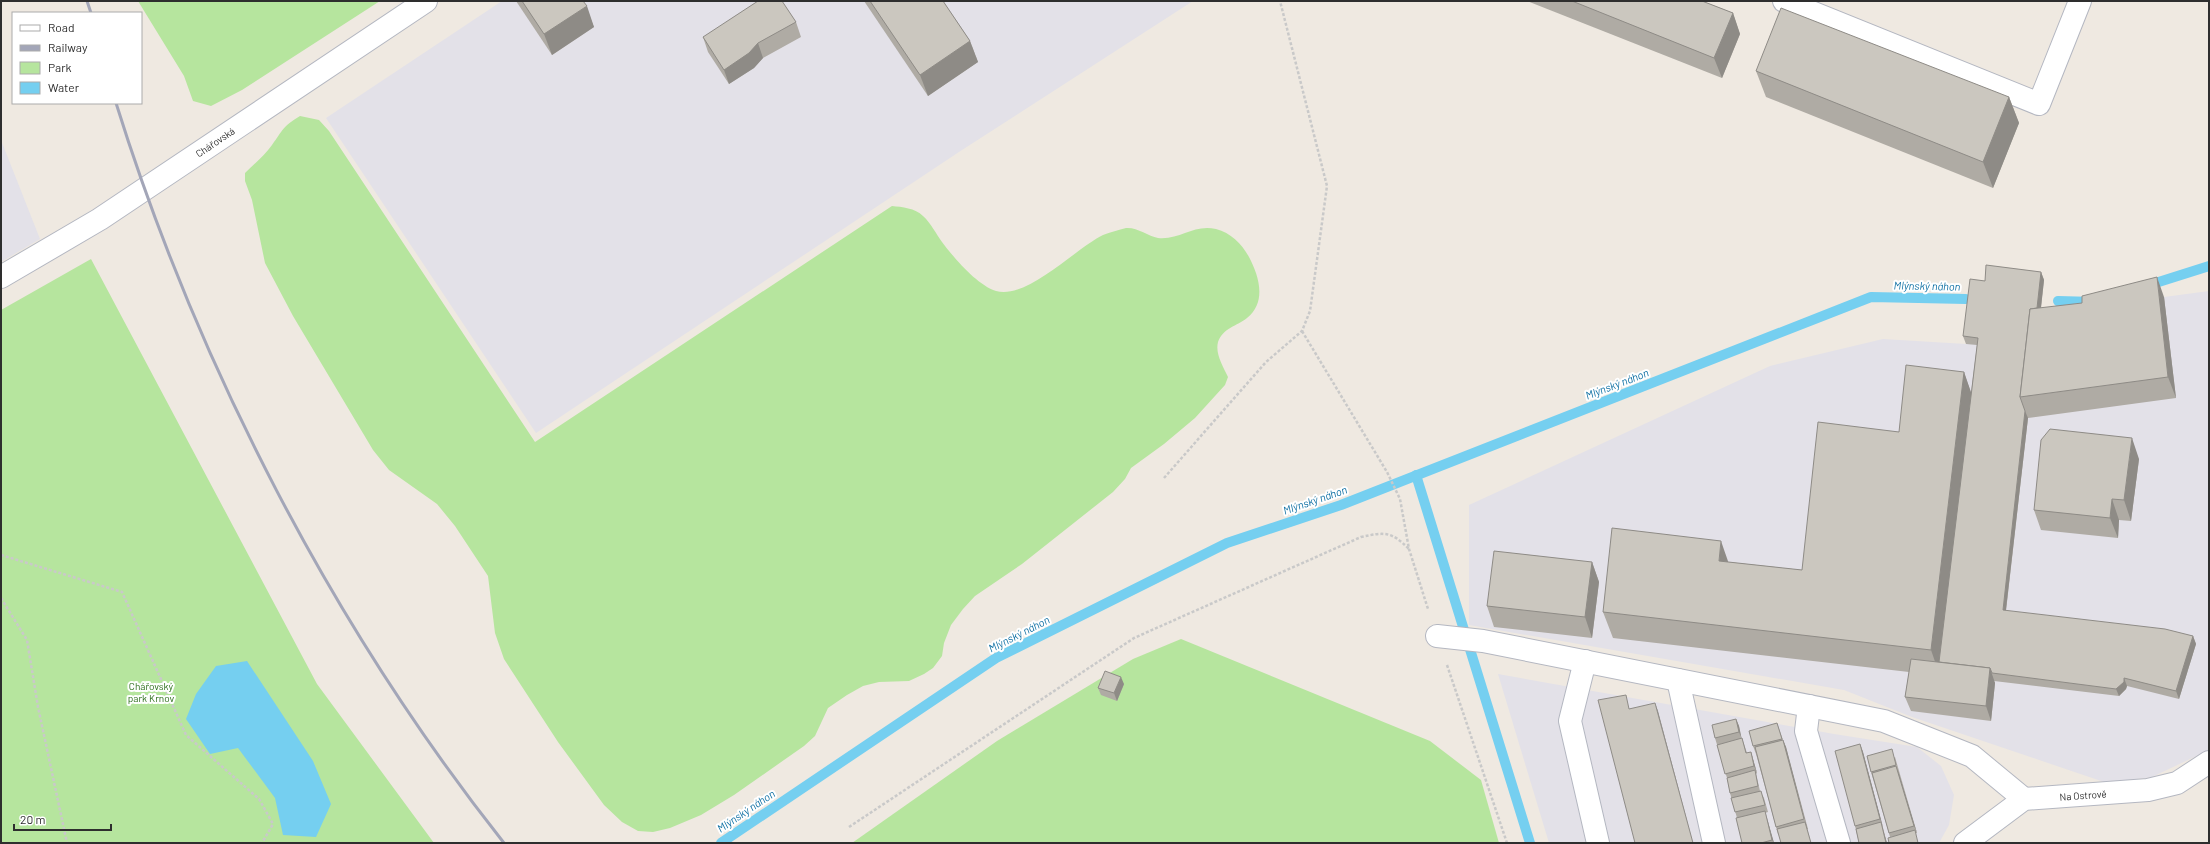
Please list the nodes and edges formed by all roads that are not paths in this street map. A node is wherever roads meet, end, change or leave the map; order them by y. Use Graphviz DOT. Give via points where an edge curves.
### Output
graph roads {
  1 [pos="426,1"];
  2 [pos="1784,1"];
  3 [pos="2080,1"];
  4 [pos="1,277"];
  5 [pos="1443,637"];
  6 [pos="1585,661"];
  7 [pos="1678,680"];
  8 [pos="1809,706"];
  9 [pos="2209,762"];
  10 [pos="2024,800"];
  11 [pos="1598,843"];
  12 [pos="1714,843"];
  13 [pos="1839,843"];
  14 [pos="1965,843"];
  1 -- 4 [label="street, Chářovská" via="100,219"];
  2 -- 3 [label="street" via="2039,104"];
  5 -- 6 [label="street" via="1483,641"];
  6 -- 7 [label="street"];
  6 -- 11 [label="street" via="1570,721"];
  7 -- 8 [label="street"];
  7 -- 12 [label="street"];
  8 -- 10 [label="street" via="1884,721 1972,756"];
  8 -- 13 [label="street" via="1806,731"];
  9 -- 10 [label="street, Na Ostrově" via="2177,782 2148,790"];
  10 -- 14 [label="street"];
}
